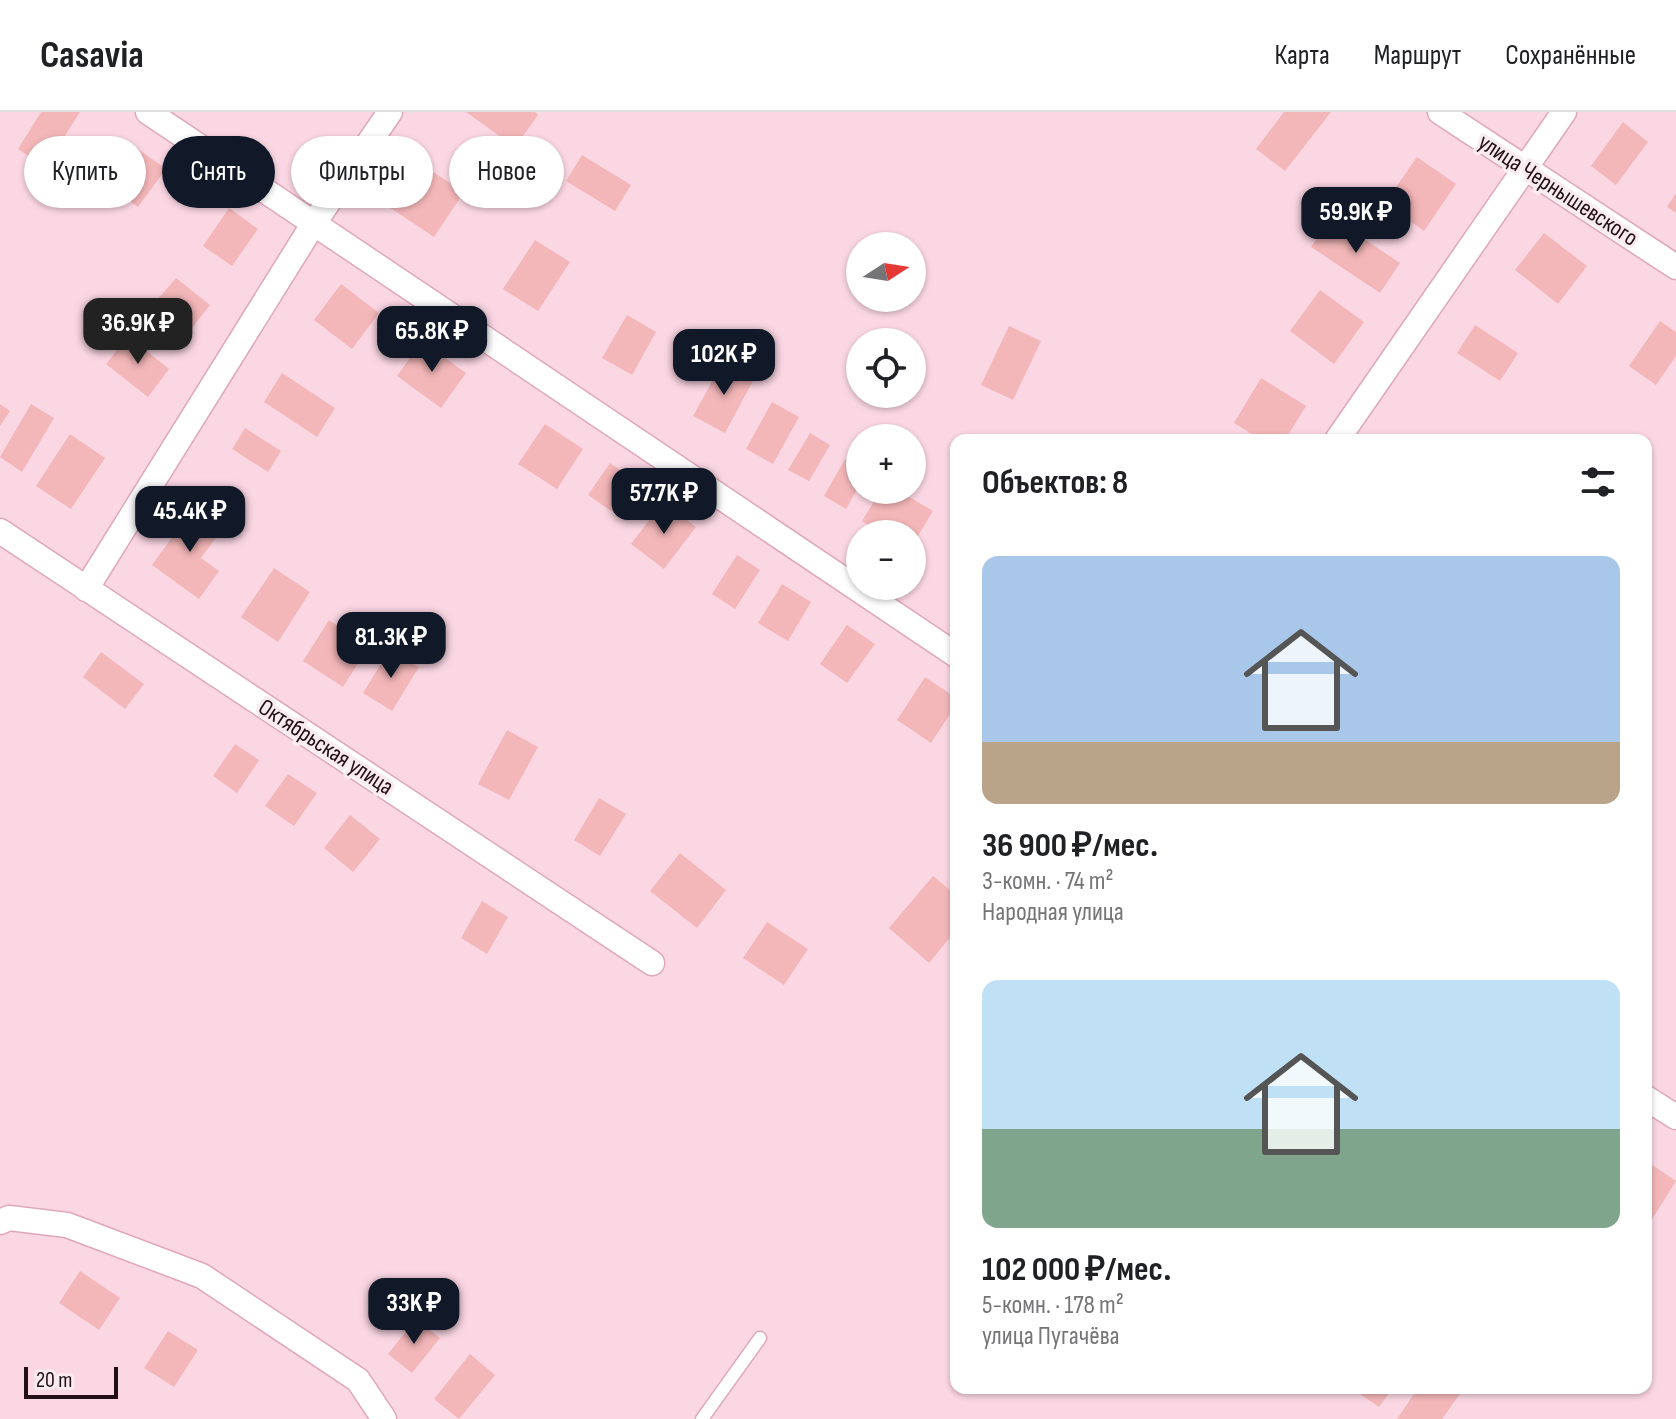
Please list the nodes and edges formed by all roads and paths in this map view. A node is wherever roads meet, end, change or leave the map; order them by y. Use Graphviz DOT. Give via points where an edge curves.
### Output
graph roads {
  1 [pos="148,112"];
  2 [pos="390,112"];
  3 [pos="1440,112"];
  4 [pos="1564,112"];
  5 [pos="1524,170"];
  6 [pos="314,223"];
  7 [pos="1676,267"];
  8 [pos="1341,434"];
  9 [pos="0,531"];
  10 [pos="86,589"];
  11 [pos="950,651"];
  12 [pos="652,963"];
  13 [pos="1652,1102"];
  14 [pos="1676,1117"];
  15 [pos="0,1222"];
  16 [pos="760,1338"];
  17 [pos="384,1419"];
  18 [pos="702,1419"];
  1 -- 6 [label="street"];
  2 -- 6 [label="street"];
  3 -- 5 [label="street, улица Чернышевского"];
  4 -- 5 [label="street"];
  5 -- 7 [label="street, улица Чернышевского"];
  5 -- 8 [label="street"];
  6 -- 10 [label="street"];
  6 -- 11 [label="street"];
  9 -- 10 [label="street, Октябрьская улица"];
  10 -- 12 [label="street, Октябрьская улица"];
  13 -- 14 [label="street"];
  15 -- 17 [label="street" via="9,1218 67,1225 202,1276 358,1380"];
  16 -- 18 [label="lane"];
}
